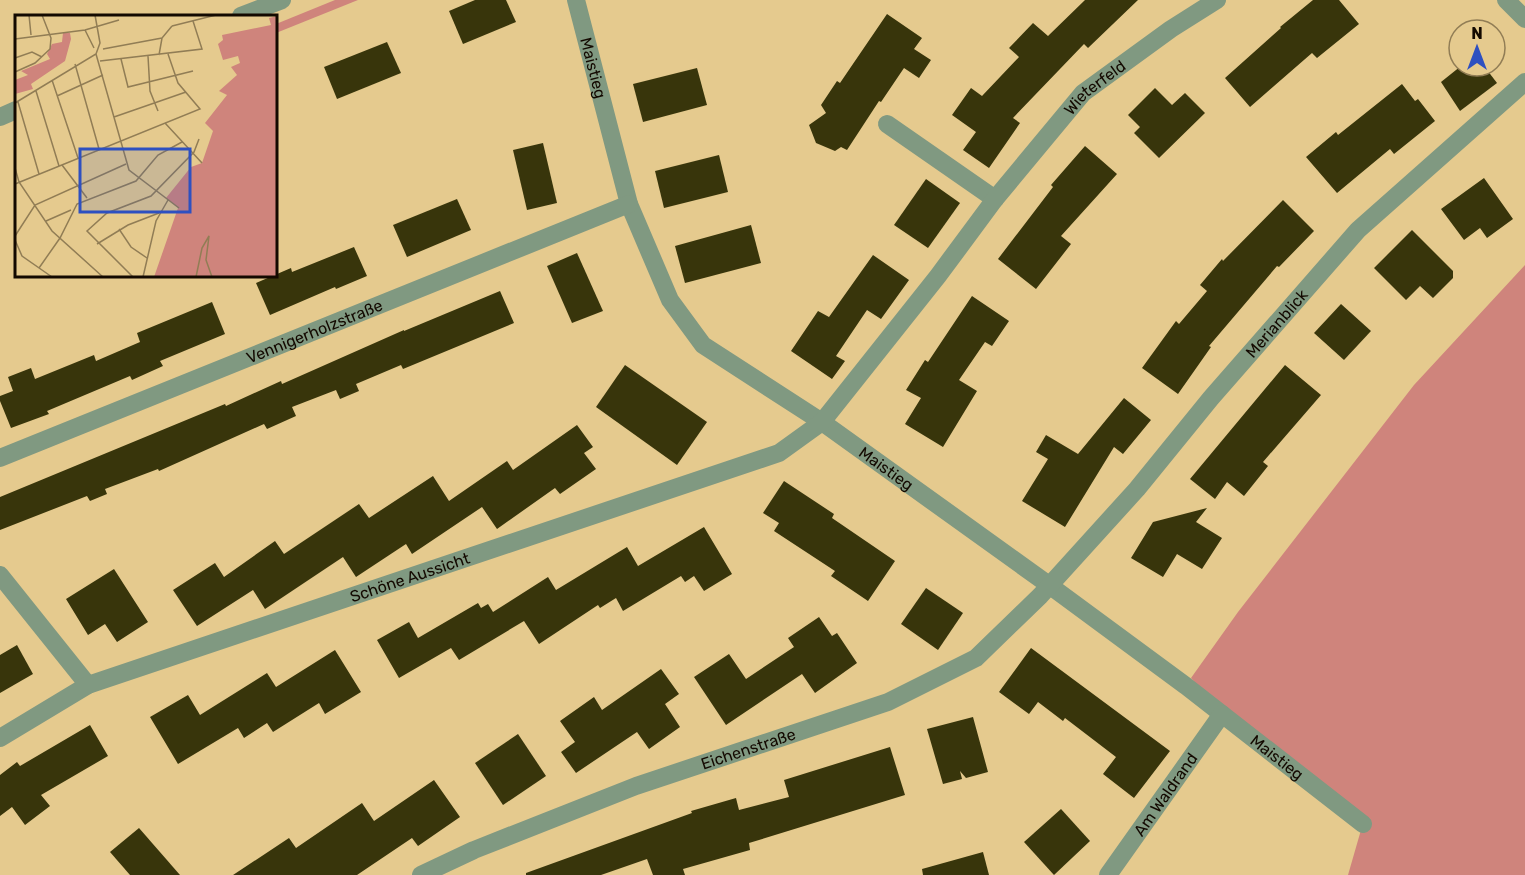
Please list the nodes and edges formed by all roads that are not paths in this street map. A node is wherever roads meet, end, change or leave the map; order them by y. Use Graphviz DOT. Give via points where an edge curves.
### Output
graph roads {
  1 [pos="282,0"];
  2 [pos="576,0"];
  3 [pos="1217,0"];
  4 [pos="1506,0"];
  5 [pos="260,4"];
  6 [pos="244,15"];
  7 [pos="1525,19"];
  8 [pos="1525,82"];
  9 [pos="15,110"];
  10 [pos="0,117"];
  11 [pos="887,124"];
  12 [pos="995,199"];
  13 [pos="629,204"];
  14 [pos="822,422"];
  15 [pos="0,458"];
  16 [pos="0,574"];
  17 [pos="1049,585"];
  18 [pos="88,685"];
  19 [pos="1222,714"];
  20 [pos="0,738"];
  21 [pos="1363,824"];
  22 [pos="422,875"];
  23 [pos="1108,875"];
  1 -- 5 [label="street"];
  2 -- 13 [label="street, Maistieg"];
  3 -- 12 [label="street, Wieterfeld" via="1171,28 1083,93"];
  4 -- 7 [label="street"];
  5 -- 6 [label="street"];
  8 -- 17 [label="street, Merianblick" via="1358,230 1137,489"];
  9 -- 10 [label="street"];
  11 -- 12 [label="street"];
  12 -- 14 [label="street, Wieterfeld"];
  13 -- 14 [label="street, Maistieg" via="670,300 703,345"];
  13 -- 15 [label="street, Vennigerholzstraße"];
  14 -- 17 [label="street, Maistieg"];
  14 -- 18 [label="street, Schöne Aussicht" via="779,453"];
  16 -- 18 [label="street"];
  17 -- 19 [label="street, Maistieg"];
  17 -- 22 [label="street, Eichenstraße" via="976,658 888,702 636,786 474,850"];
  18 -- 20 [label="street, Schöne Aussicht"];
  19 -- 21 [label="street, Maistieg"];
  19 -- 23 [label="street, Am Waldrand"];
}
